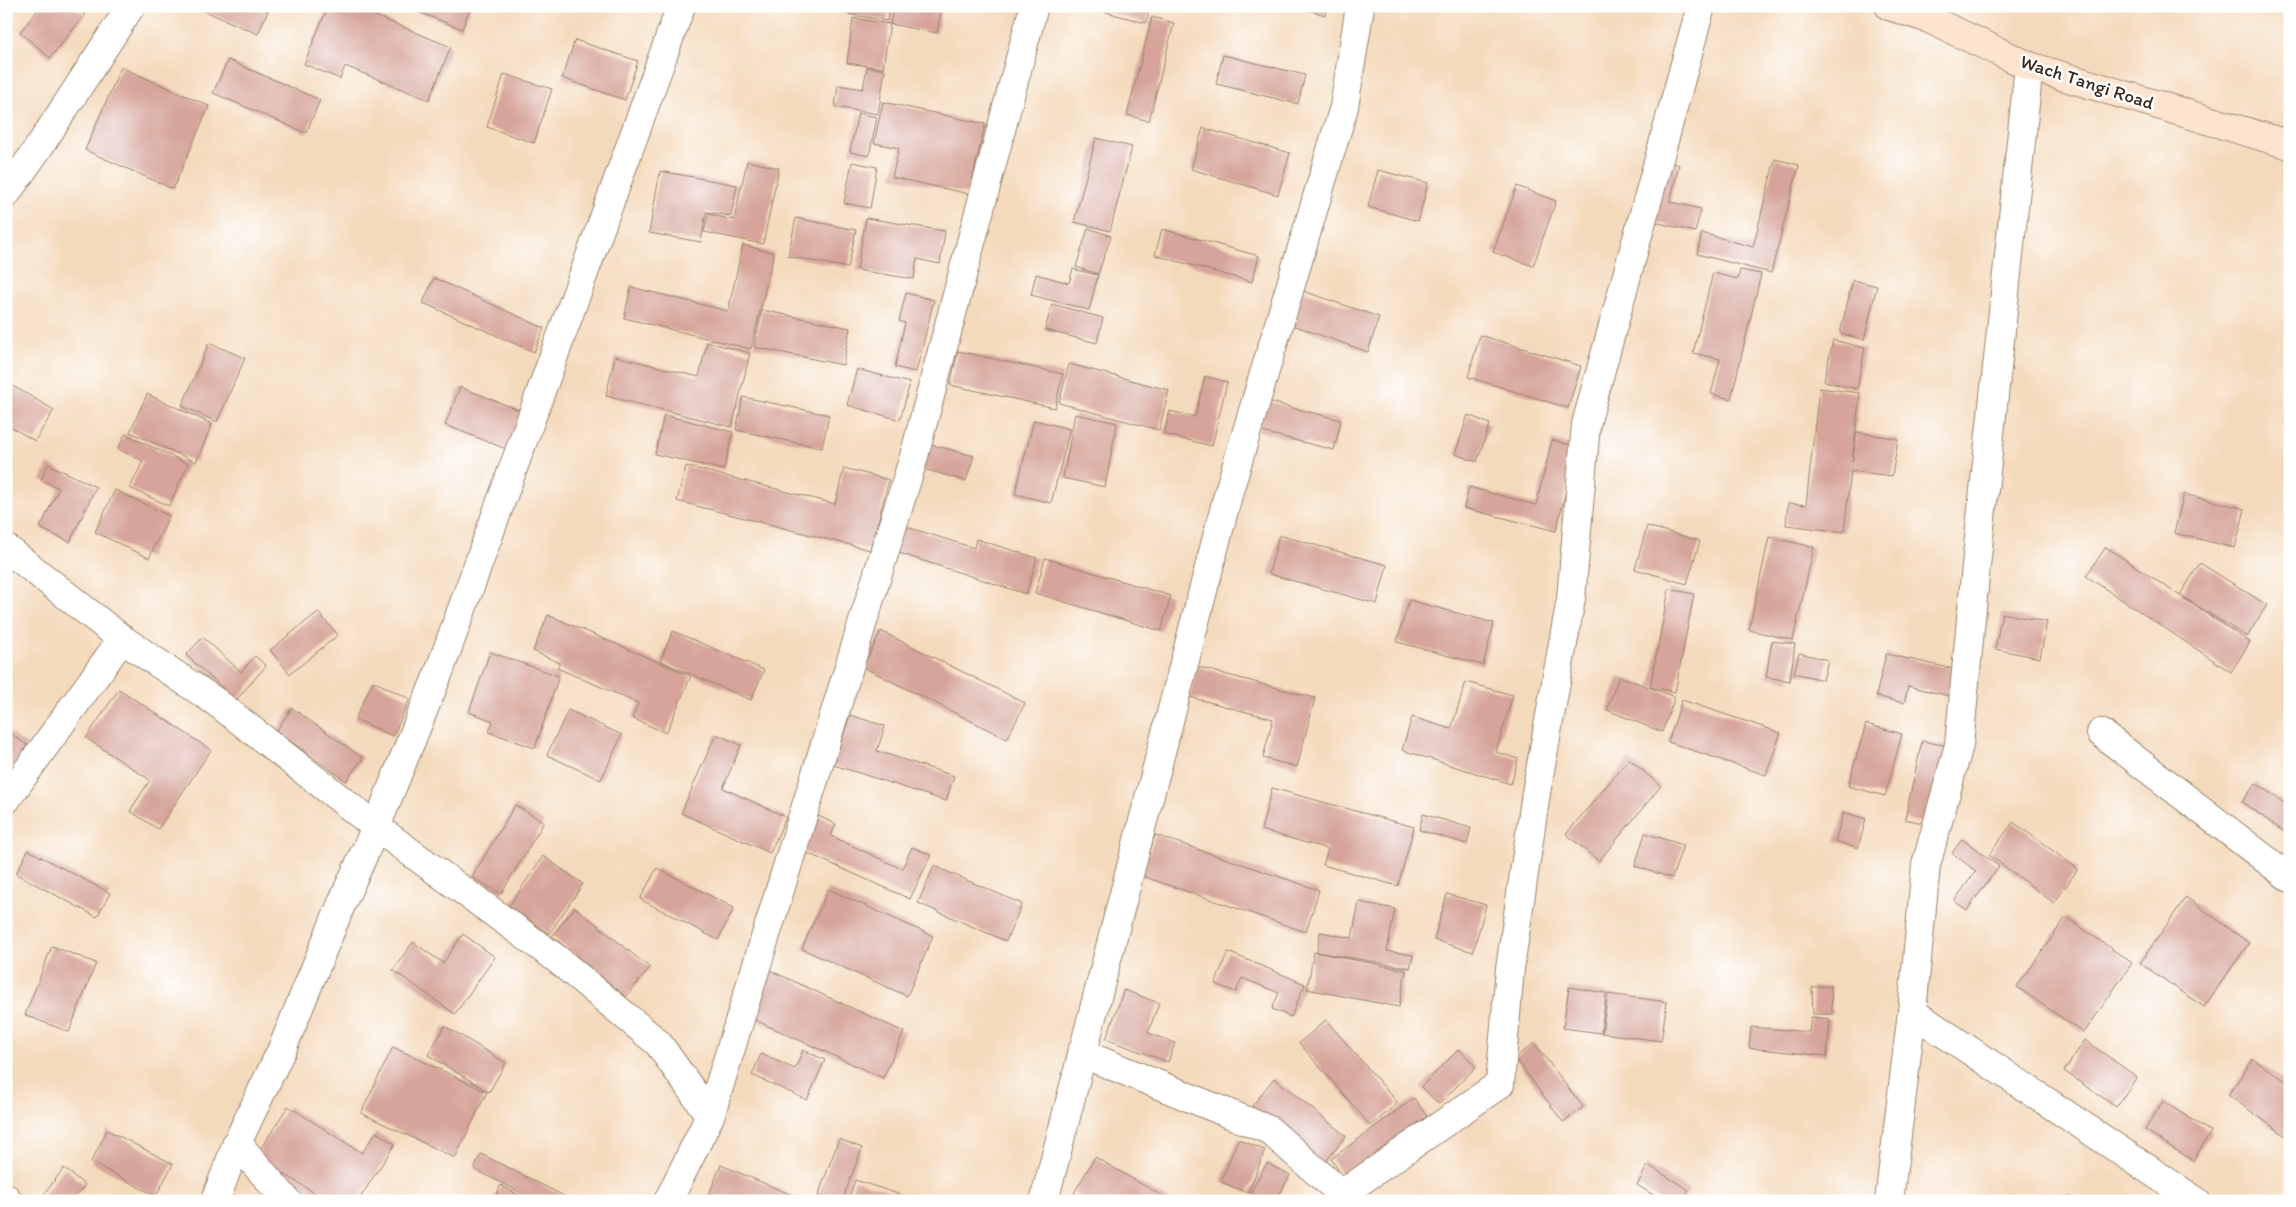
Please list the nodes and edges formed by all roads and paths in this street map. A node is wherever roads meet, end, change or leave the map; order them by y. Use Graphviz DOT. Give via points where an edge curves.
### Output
graph roads {
  1 [pos="131,6"];
  2 [pos="681,6"];
  3 [pos="1034,6"];
  4 [pos="1360,6"];
  5 [pos="1701,6"];
  6 [pos="1889,6"];
  7 [pos="1931,13"];
  8 [pos="2029,66"];
  9 [pos="2290,145"];
  10 [pos="6,194"];
  11 [pos="6,548"];
  12 [pos="122,639"];
  13 [pos="2101,733"];
  14 [pos="6,800"];
  15 [pos="376,828"];
  16 [pos="2290,878"];
  17 [pos="1912,1012"];
  18 [pos="1081,1053"];
  19 [pos="710,1116"];
  20 [pos="237,1143"];
  21 [pos="1344,1197"];
  22 [pos="215,1201"];
  23 [pos="287,1201"];
  24 [pos="668,1201"];
  25 [pos="1044,1201"];
  26 [pos="1889,1201"];
  27 [pos="2196,1201"];
  1 -- 10 [label="street"];
  2 -- 15 [label="street" via="439,672"];
  3 -- 19 [label="street" via="913,460"];
  4 -- 18 [label="street" via="1344,107 1229,490"];
  5 -- 21 [label="street" via="1586,424 1571,598 1536,793 1510,968 1500,1084"];
  6 -- 7 [label="main road, Wach Tangi Road"];
  7 -- 8 [label="main road, Wach Tangi Road"];
  8 -- 9 [label="main road, Wach Tangi Road"];
  8 -- 17 [label="street" via="1959,745 1926,865"];
  11 -- 12 [label="street"];
  12 -- 14 [label="street"];
  12 -- 15 [label="street" via="216,702"];
  13 -- 16 [label="street"];
  15 -- 19 [label="street" via="557,959 658,1043"];
  15 -- 20 [label="street" via="282,1049"];
  17 -- 26 [label="street"];
  17 -- 27 [label="street"];
  18 -- 21 [label="street" via="1269,1130"];
  18 -- 25 [label="street"];
  19 -- 24 [label="street"];
  20 -- 22 [label="street"];
  20 -- 23 [label="street"];
}
